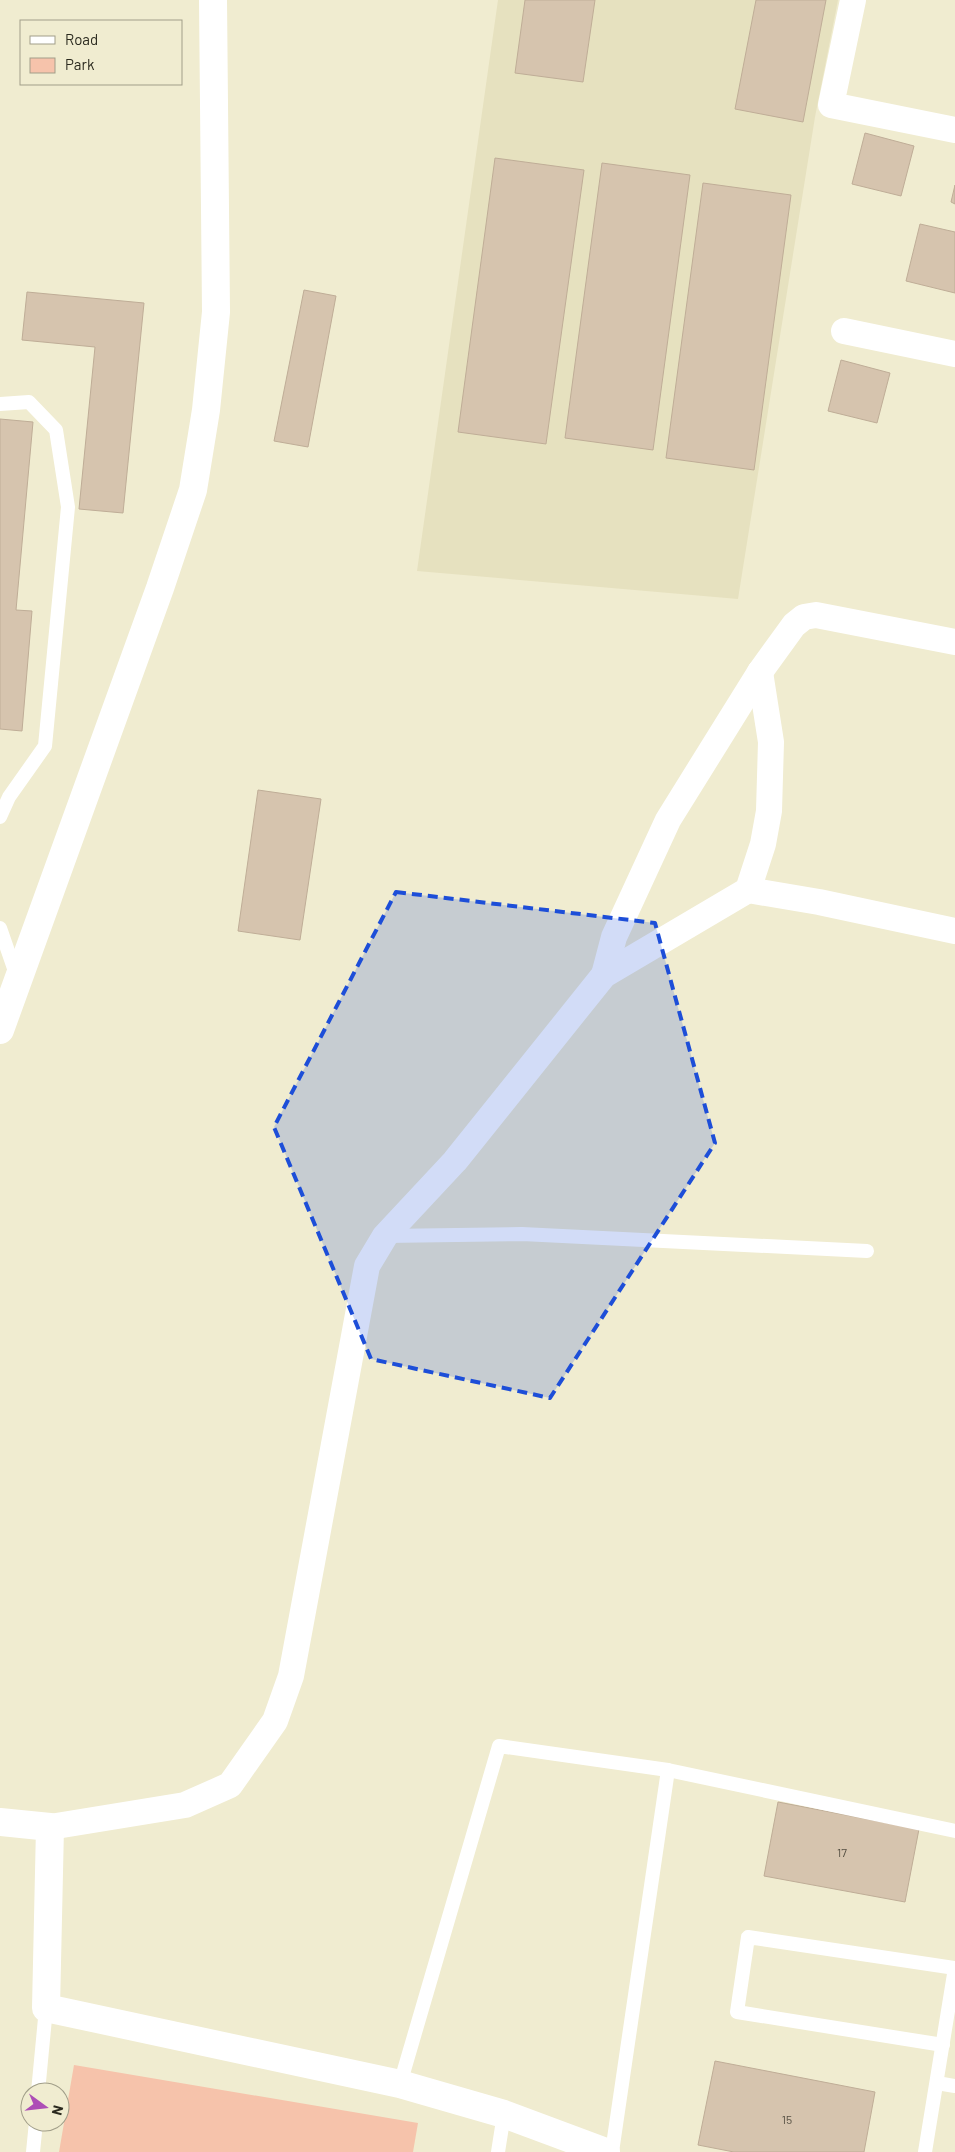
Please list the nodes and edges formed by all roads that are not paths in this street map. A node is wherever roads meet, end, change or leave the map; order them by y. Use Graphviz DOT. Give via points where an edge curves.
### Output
graph roads {
  1 [pos="213,0"];
  2 [pos="854,0"];
  3 [pos="955,130"];
  4 [pos="844,331"];
  5 [pos="955,354"];
  6 [pos="0,404"];
  7 [pos="955,642"];
  8 [pos="760,672"];
  9 [pos="0,817"];
  10 [pos="748,890"];
  11 [pos="0,928"];
  12 [pos="955,931"];
  13 [pos="604,975"];
  14 [pos="18,980"];
  15 [pos="0,1030"];
  16 [pos="385,1236"];
  17 [pos="868,1251"];
  18 [pos="668,1770"];
  19 [pos="0,1822"];
  20 [pos="50,1827"];
  21 [pos="955,1831"];
  22 [pos="955,1968"];
  23 [pos="953,2003"];
  24 [pos="46,2008"];
  25 [pos="943,2045"];
  26 [pos="39,2082"];
  27 [pos="937,2083"];
  28 [pos="400,2084"];
  29 [pos="955,2086"];
  30 [pos="504,2114"];
  31 [pos="35,2132"];
  32 [pos="33,2152"];
  33 [pos="498,2152"];
  34 [pos="606,2152"];
  35 [pos="612,2152"];
  36 [pos="925,2152"];
  1 -- 14 [label="street" via="216,312 206,410 193,490"];
  2 -- 3 [label="street" via="831,105"];
  4 -- 5 [label="street"];
  6 -- 9 [label="lane" via="29,402 56,430 68,507 45,746 9,797"];
  7 -- 8 [label="street" via="816,615 804,617 794,625"];
  8 -- 10 [label="street" via="771,742 769,811 763,844"];
  8 -- 13 [label="street" via="668,820 614,937"];
  10 -- 12 [label="street"];
  10 -- 13 [label="street"];
  11 -- 14 [label="lane"];
  13 -- 16 [label="street" via="455,1162"];
  14 -- 15 [label="street"];
  16 -- 17 [label="lane" via="522,1234"];
  16 -- 20 [label="street" via="367,1266 291,1676 275,1721 230,1785 185,1805"];
  18 -- 21 [label="lane"];
  18 -- 28 [label="lane" via="499,1746"];
  18 -- 35 [label="lane"];
  19 -- 20 [label="street"];
  20 -- 24 [label="street"];
  22 -- 23 [label="lane"];
  22 -- 25 [label="lane" via="748,1937 737,2012"];
  23 -- 25 [label="lane"];
  24 -- 26 [label="lane"];
  24 -- 28 [label="street"];
  25 -- 27 [label="lane"];
  27 -- 29 [label="lane"];
  27 -- 36 [label="lane"];
  28 -- 30 [label="street"];
  30 -- 33 [label="lane"];
  30 -- 34 [label="street"];
  31 -- 32 [label="lane"];
}
